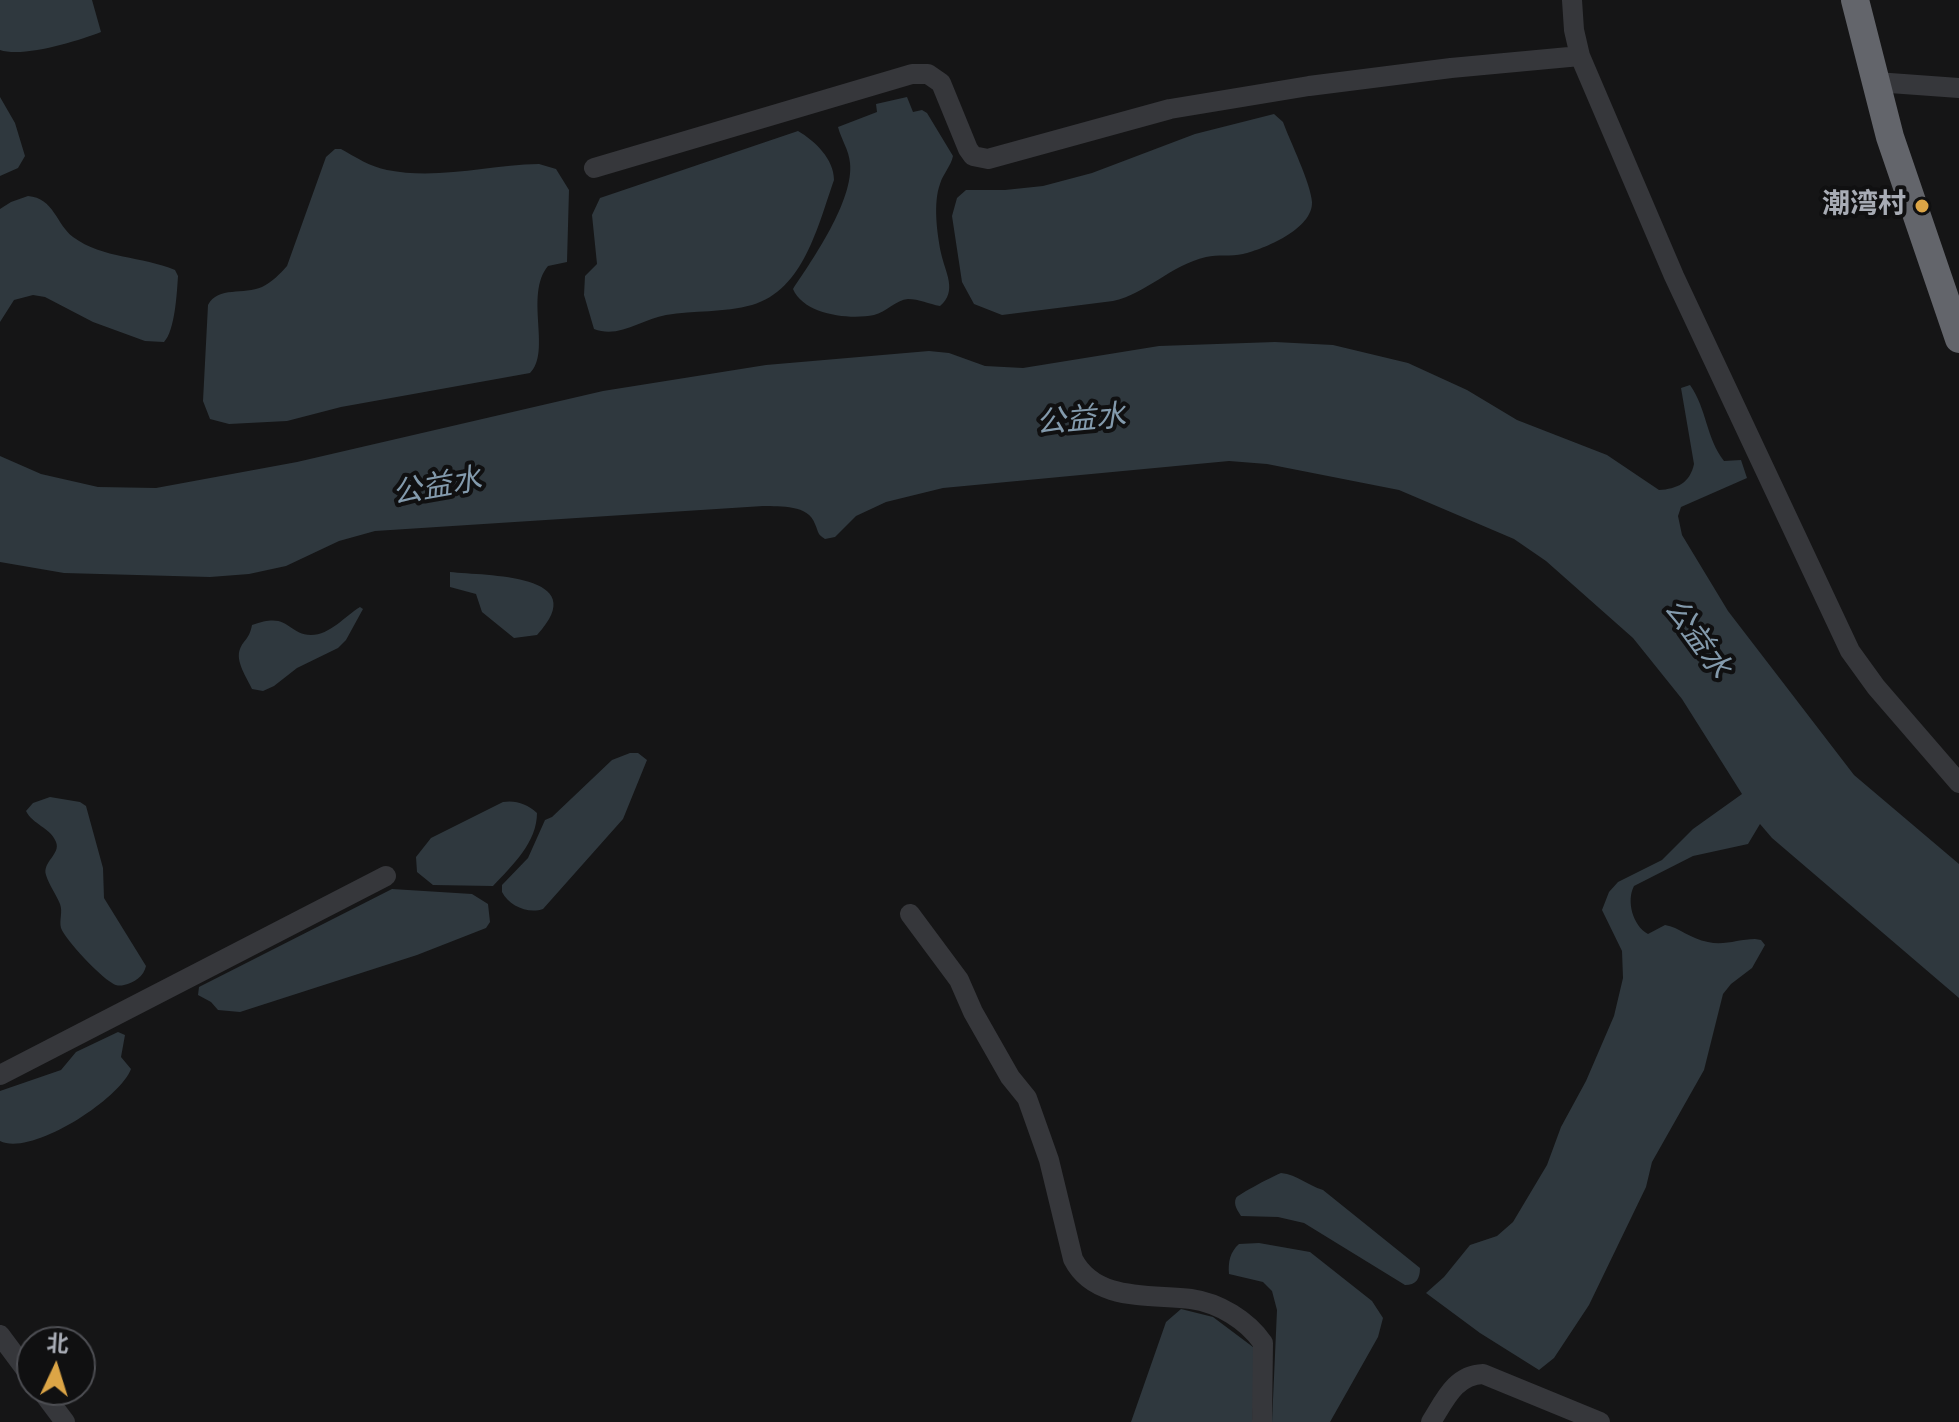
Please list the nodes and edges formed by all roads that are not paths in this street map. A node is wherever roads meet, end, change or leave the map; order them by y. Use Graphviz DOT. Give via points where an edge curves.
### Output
graph roads {
  1 [pos="1572,0"];
  2 [pos="1855,0"];
  3 [pos="1580,56"];
  4 [pos="1876,82"];
  5 [pos="1959,88"];
  6 [pos="594,168"];
  7 [pos="1959,339"];
  8 [pos="1959,783"];
  9 [pos="386,876"];
  10 [pos="910,914"];
  11 [pos="0,1075"];
  12 [pos="0,1335"];
  13 [pos="16,1356"];
  14 [pos="1262,1422"];
  15 [pos="1431,1422"];
  16 [pos="1600,1422"];
  1 -- 3 [label="street"];
  2 -- 4 [label="highway"];
  3 -- 6 [label="street" via="1309,86 1170,109 988,159 973,156 968,149 941,83 928,74 912,74"];
  3 -- 8 [label="street" via="1674,276 1850,651"];
  4 -- 5 [label="street"];
  4 -- 7 [label="highway"];
  9 -- 11 [label="street"];
  10 -- 14 [label="street" via="959,980 980,1025 1027,1098 1079,1271 1100,1286 1135,1296 1193,1299 1248,1325 1263,1343"];
  12 -- 13 [label="street"];
  15 -- 16 [label="street" via="1456,1384 1483,1374"];
}
